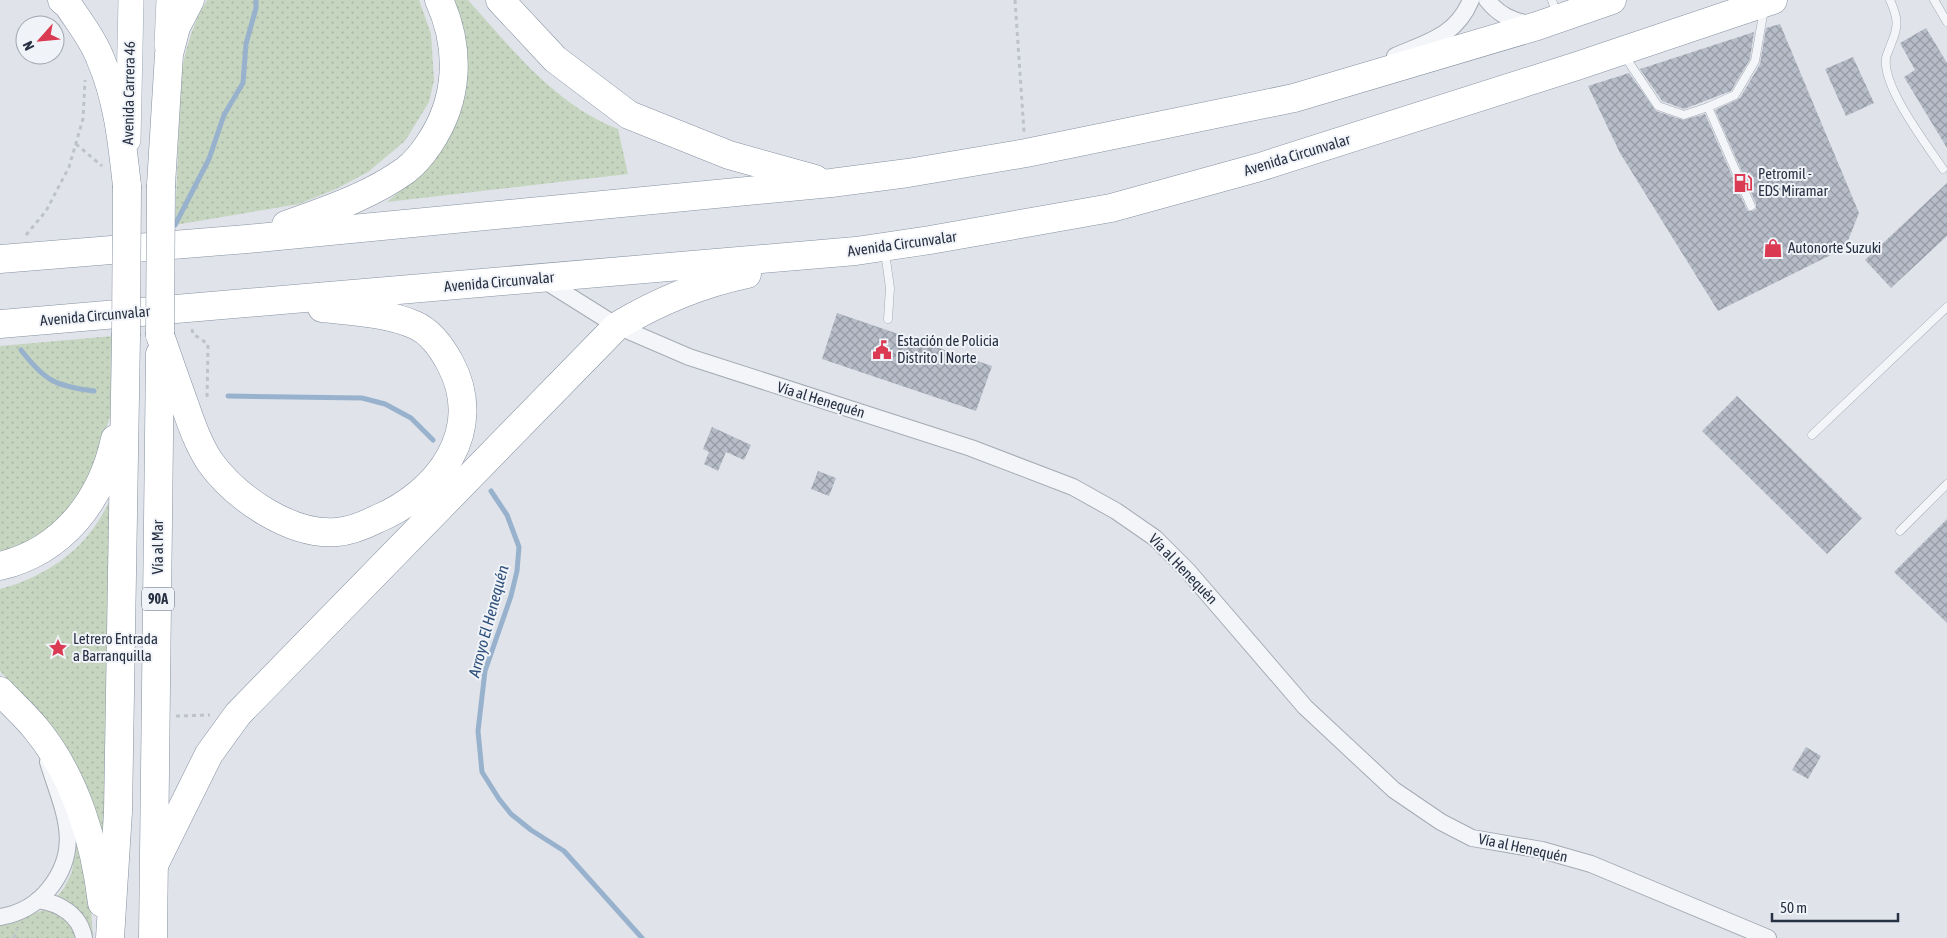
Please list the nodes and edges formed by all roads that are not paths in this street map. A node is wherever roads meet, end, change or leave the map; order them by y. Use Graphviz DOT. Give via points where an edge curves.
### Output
graph roads {
  1 [pos="62,0"];
  2 [pos="132,0"];
  3 [pos="169,0"];
  4 [pos="190,0"];
  5 [pos="439,0"];
  6 [pos="500,0"];
  7 [pos="1470,0"];
  8 [pos="1487,0"];
  9 [pos="1612,0"];
  10 [pos="1890,0"];
  11 [pos="1934,0"];
  12 [pos="1769,1"];
  13 [pos="1549,15"];
  14 [pos="1947,22"];
  15 [pos="1621,51"];
  16 [pos="1324,90"];
  17 [pos="1708,107"];
  18 [pos="1943,169"];
  19 [pos="831,183"];
  20 [pos="161,185"];
  21 [pos="128,186"];
  22 [pos="1751,206"];
  23 [pos="247,239"];
  24 [pos="885,247"];
  25 [pos="5,250"];
  26 [pos="856,251"];
  27 [pos="541,278"];
  28 [pos="263,301"];
  29 [pos="1947,307"];
  30 [pos="888,320"];
  31 [pos="0,324"];
  32 [pos="617,326"];
  33 [pos="126,336"];
  34 [pos="160,336"];
  35 [pos="1812,435"];
  36 [pos="1947,484"];
  37 [pos="1900,532"];
  38 [pos="0,566"];
  39 [pos="0,691"];
  40 [pos="37,730"];
  41 [pos="155,862"];
  42 [pos="38,900"];
  43 [pos="0,917"];
  44 [pos="84,938"];
  45 [pos="105,938"];
  46 [pos="110,938"];
  47 [pos="153,938"];
  48 [pos="1768,938"];
  1 -- 21 [label="highway" via="100,56 118,111"];
  2 -- 21 [label="main road, Avenida Carrera 46"];
  3 -- 20 [label="main road"];
  4 -- 20 [label="highway, Vía al Mar" via="176,27 169,54"];
  5 -- 23 [label="highway" via="454,50 453,82 448,107 424,150 408,168 366,194"];
  6 -- 19 [label="highway" via="555,59 629,115 729,155"];
  7 -- 16 [label="street" via="1466,12 1442,36"];
  8 -- 13 [label="street" via="1499,13 1513,21"];
  9 -- 13 [label="highway"];
  10 -- 18 [label="lane" via="1897,18 1897,29 1886,59 1890,83"];
  11 -- 14 [label="lane"];
  12 -- 15 [label="highway, Avenida Circunvalar"];
  12 -- 17 [label="lane" via="1755,62 1735,95"];
  13 -- 16 [label="highway"];
  15 -- 17 [label="lane" via="1658,106 1684,115"];
  15 -- 24 [label="highway, Avenida Circunvalar" via="1260,167 1111,208"];
  16 -- 19 [label="highway" via="1026,153"];
  17 -- 22 [label="lane"];
  19 -- 23 [label="highway"];
  20 -- 34 [label="highway, Vía al Mar / 90A, bridge"];
  21 -- 33 [label="highway, 90A, bridge"];
  23 -- 25 [label="highway" via="50,255"];
  24 -- 26 [label="highway, Avenida Circunvalar"];
  24 -- 30 [label="lane" via="890,288"];
  26 -- 27 [label="highway, Avenida Circunvalar"];
  26 -- 32 [label="highway" via="700,286 651,306"];
  27 -- 28 [label="highway, Avenida Circunvalar"];
  27 -- 32 [label="street, Vía al Henequén"];
  28 -- 31 [label="highway, Avenida Circunvalar"];
  28 -- 34 [label="highway" via="397,320 428,333 443,349 460,390 462,417 458,438 446,466 409,502 386,516 337,532 304,529 262,510 222,477 198,442"];
  29 -- 35 [label="lane"];
  32 -- 41 [label="highway" via="238,714 209,754"];
  32 -- 48 [label="street, Vía al Henequén" via="689,358 971,448 1073,488 1156,538 1305,707 1394,790 1441,822 1472,838 1542,850 1592,864"];
  33 -- 38 [label="highway" via="119,423 110,462 94,496 70,529 35,554"];
  33 -- 46 [label="highway, 90A" via="118,812"];
  34 -- 41 [label="highway, Vía al Mar / 90A"];
  36 -- 37 [label="lane"];
  39 -- 40 [label="highway"];
  40 -- 42 [label="street" via="68,829 69,846 61,871"];
  40 -- 45 [label="highway" via="68,779 92,846"];
  41 -- 47 [label="highway, Vía al Mar / 90A"];
  42 -- 43 [label="street" via="16,913"];
  42 -- 44 [label="street" via="50,902 72,915 81,926"];
}
